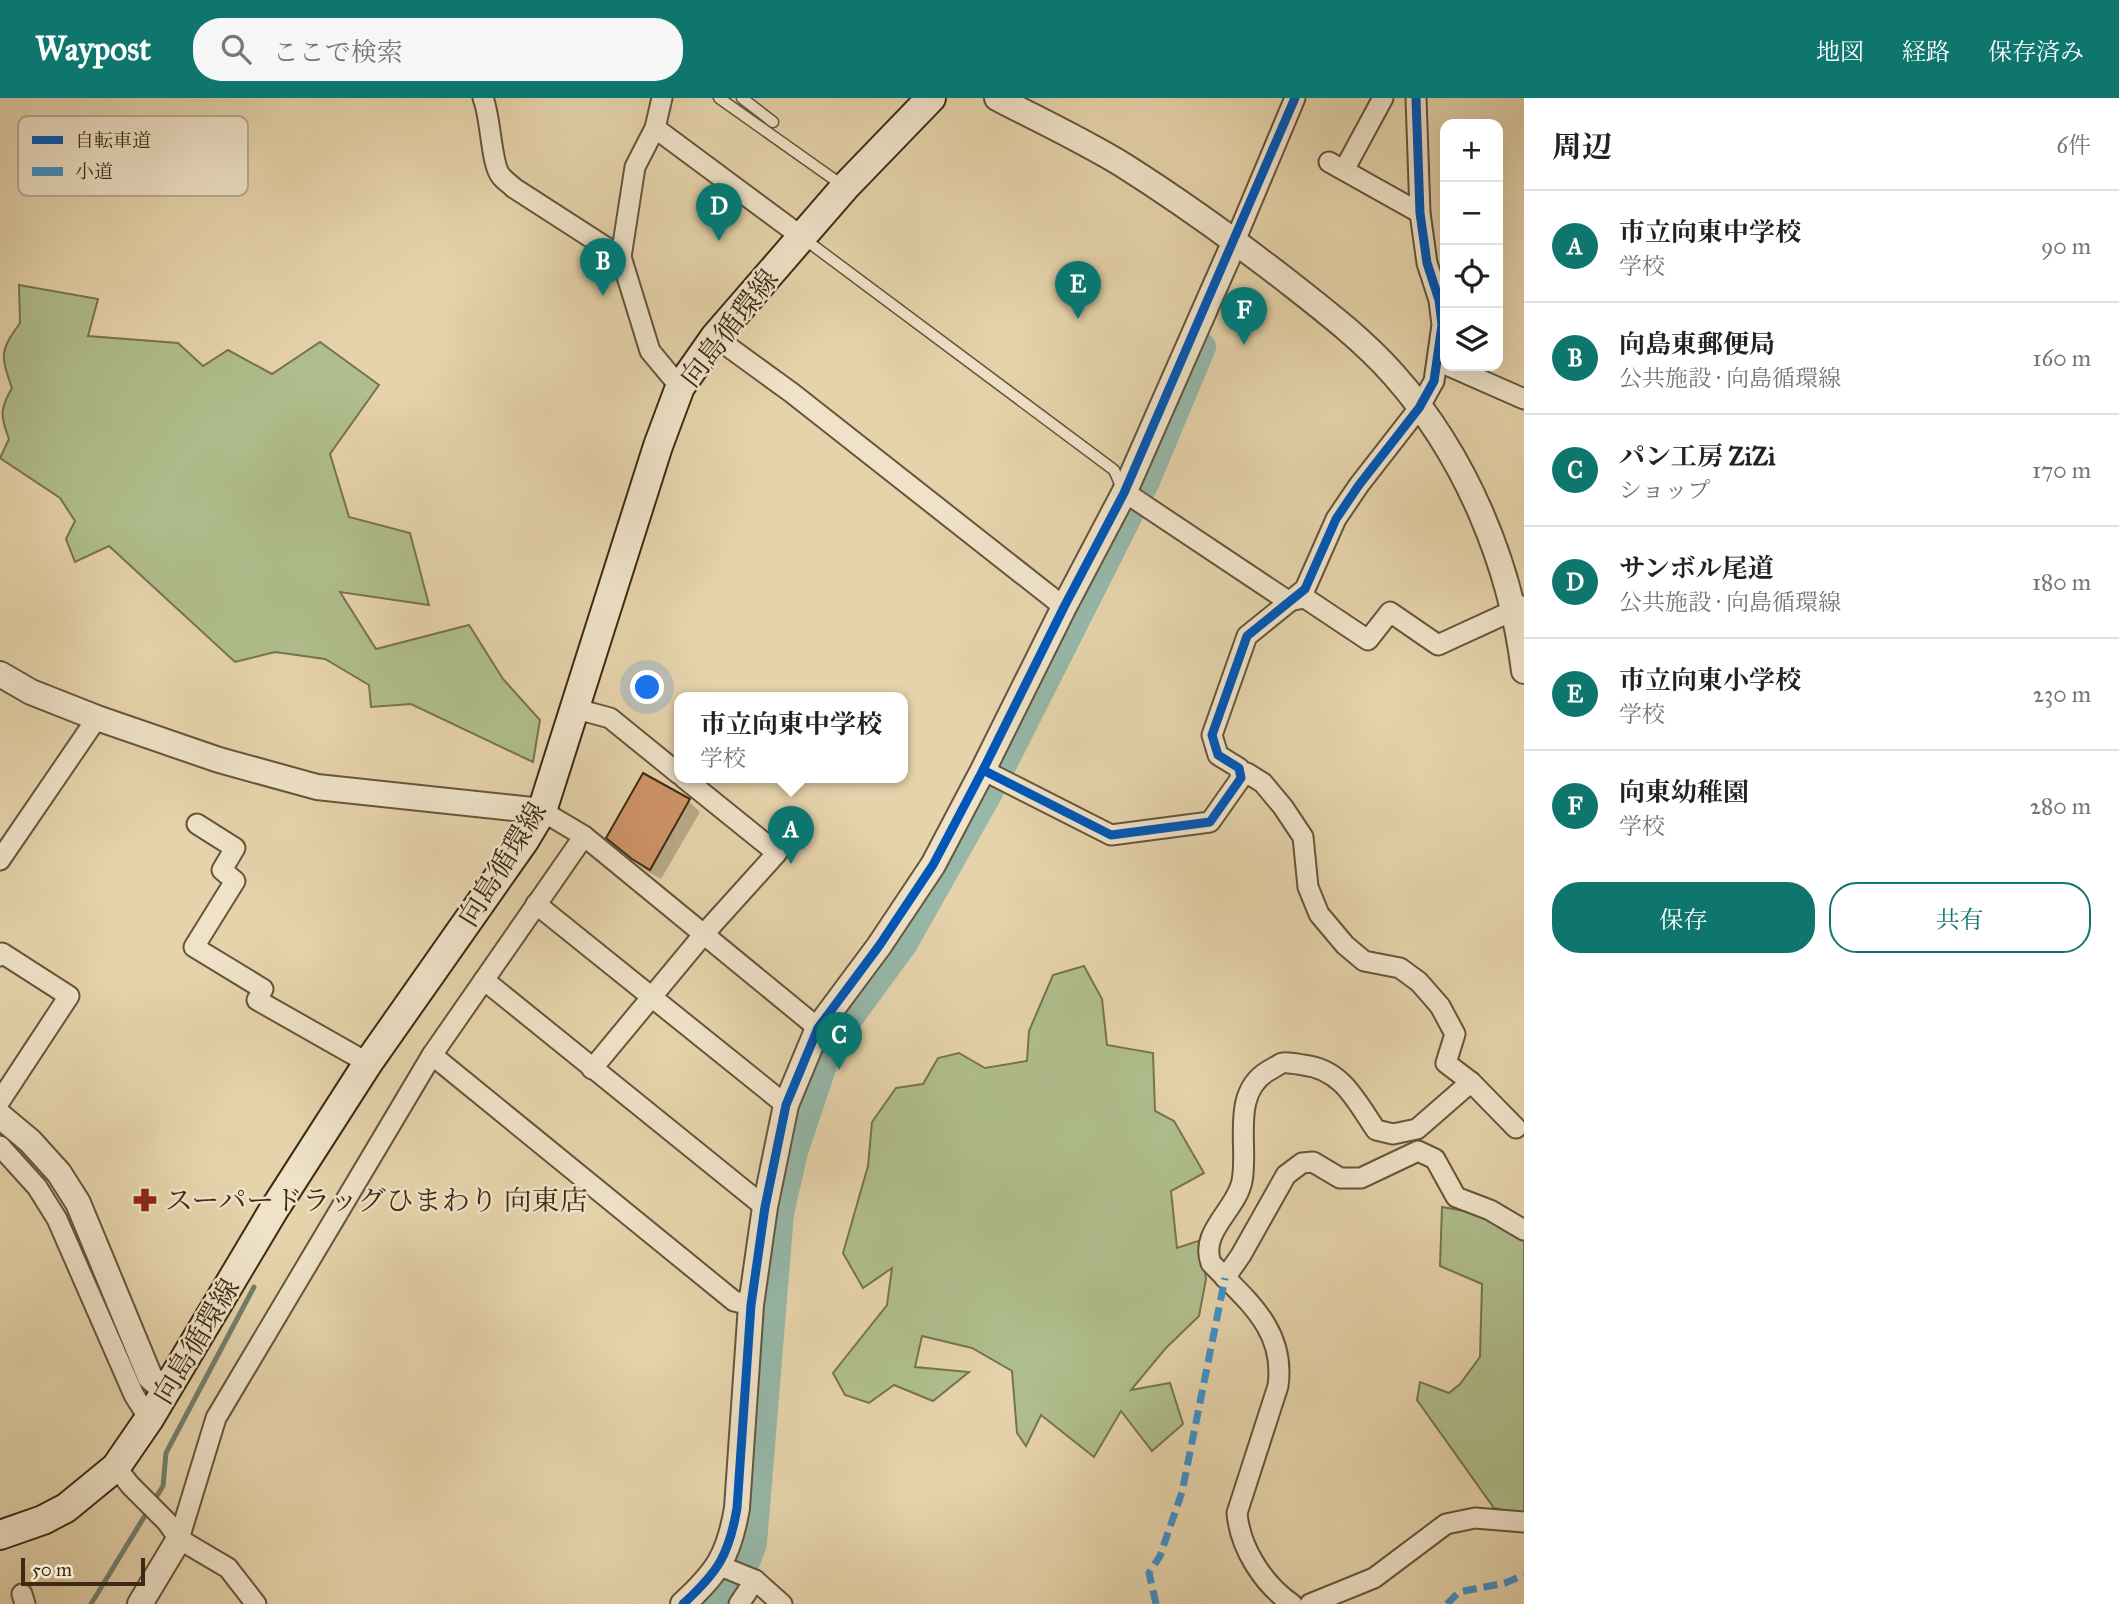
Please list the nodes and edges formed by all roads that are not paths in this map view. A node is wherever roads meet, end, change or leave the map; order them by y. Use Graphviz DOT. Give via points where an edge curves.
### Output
graph roads {
  1 [pos="484,98"];
  2 [pos="662,98"];
  3 [pos="719,98"];
  4 [pos="742,98"];
  5 [pos="931,98"];
  6 [pos="997,98"];
  7 [pos="1295,98"];
  8 [pos="1383,98"];
  9 [pos="1394,98"];
  10 [pos="1415,100"];
  11 [pos="773,122"];
  12 [pos="655,128"];
  13 [pos="845,187"];
  14 [pos="1420,213"];
  15 [pos="803,237"];
  16 [pos="1235,241"];
  17 [pos="621,257"];
  18 [pos="1440,308"];
  19 [pos="715,337"];
  20 [pos="1440,370"];
  21 [pos="1462,371"];
  22 [pos="680,387"];
  23 [pos="1524,399"];
  24 [pos="1419,408"];
  25 [pos="1133,498"];
  26 [pos="1288,601"];
  27 [pos="1064,607"];
  28 [pos="1519,608"];
  29 [pos="1524,671"];
  30 [pos="0,674"];
  31 [pos="573,708"];
  32 [pos="97,718"];
  33 [pos="674,770"];
  34 [pos="983,770"];
  35 [pos="1242,774"];
  36 [pos="690,783"];
  37 [pos="541,811"];
  38 [pos="197,824"];
  39 [pos="584,836"];
  40 [pos="0,860"];
  41 [pos="536,904"];
  42 [pos="703,935"];
  43 [pos="0,956"];
  44 [pos="484,979"];
  45 [pos="653,998"];
  46 [pos="818,1028"];
  47 [pos="432,1055"];
  48 [pos="368,1063"];
  49 [pos="592,1069"];
  50 [pos="1471,1082"];
  51 [pos="0,1101"];
  52 [pos="786,1105"];
  53 [pos="0,1116"];
  54 [pos="1516,1128"];
  55 [pos="0,1146"];
  56 [pos="765,1207"];
  57 [pos="1524,1230"];
  58 [pos="1224,1278"];
  59 [pos="751,1305"];
  60 [pos="166,1391"];
  61 [pos="149,1419"];
  62 [pos="123,1476"];
  63 [pos="1524,1522"];
  64 [pos="173,1531"];
  65 [pos="0,1535"];
  66 [pos="725,1568"];
  67 [pos="755,1580"];
  68 [pos="139,1604"];
  69 [pos="256,1604"];
  70 [pos="684,1604"];
  71 [pos="739,1604"];
  72 [pos="782,1604"];
  73 [pos="1292,1604"];
  74 [pos="1310,1604"];
  1 -- 17 [label="street" via="499,174"];
  2 -- 12 [label="street"];
  3 -- 13 [label="lane"];
  4 -- 11 [label="lane"];
  5 -- 13 [label="main road, 向島循環線"];
  6 -- 16 [label="street" via="1121,164"];
  7 -- 16 [label="street"];
  8 -- 14 [label="street" via="1337,166"];
  9 -- 10 [label="street" via="1399,102"];
  10 -- 14 [label="street"];
  12 -- 15 [label="street"];
  12 -- 17 [label="street" via="635,167"];
  13 -- 15 [label="main road, 向島循環線"];
  14 -- 18 [label="street" via="1427,263"];
  15 -- 19 [label="main road, 向島循環線"];
  15 -- 25 [label="lane" via="1114,470"];
  16 -- 24 [label="street" via="1334,318 1394,375"];
  16 -- 25 [label="street"];
  17 -- 22 [label="street" via="650,351"];
  19 -- 22 [label="main road, 向島循環線"];
  19 -- 27 [label="street"];
  20 -- 24 [label="street"];
  21 -- 23 [label="street"];
  22 -- 31 [label="main road, 向島循環線"];
  24 -- 26 [label="street" via="1336,519 1305,589"];
  24 -- 28 [label="street" via="1471,492"];
  25 -- 26 [label="street"];
  25 -- 27 [label="street"];
  26 -- 28 [label="street" via="1305,598 1368,640 1390,612 1438,645"];
  26 -- 35 [label="street" via="1247,636 1212,735 1218,755"];
  27 -- 34 [label="street"];
  28 -- 29 [label="street"];
  30 -- 32 [label="street" via="31,692"];
  31 -- 33 [label="street" via="610,718"];
  31 -- 37 [label="main road, 向島循環線"];
  32 -- 37 [label="street" via="219,760 317,787"];
  32 -- 40 [label="street"];
  34 -- 35 [label="street" via="1111,835 1210,822"];
  34 -- 46 [label="street" via="933,864"];
  35 -- 50 [label="street" via="1262,783 1303,837 1308,887 1320,914 1364,961 1400,968 1419,982 1440,1006 1455,1034 1446,1063"];
  36 -- 42 [label="street" via="777,853"];
  37 -- 39 [label="street"];
  37 -- 48 [label="main road, 向島循環線"];
  38 -- 48 [label="street" via="235,848 222,870 235,881 194,947 263,989 257,1000"];
  39 -- 41 [label="street"];
  39 -- 42 [label="street"];
  41 -- 44 [label="street"];
  41 -- 45 [label="street"];
  42 -- 45 [label="street"];
  42 -- 46 [label="street"];
  43 -- 51 [label="street" via="2,953 69,996"];
  44 -- 47 [label="street"];
  44 -- 49 [label="street"];
  45 -- 49 [label="street"];
  45 -- 52 [label="street"];
  46 -- 52 [label="street"];
  47 -- 59 [label="street" via="734,1301"];
  47 -- 64 [label="street" via="216,1418"];
  48 -- 60 [label="main road, 向島循環線"];
  49 -- 56 [label="street"];
  50 -- 54 [label="street"];
  50 -- 58 [label="street" via="1418,1129 1393,1134 1376,1130 1343,1082 1317,1066 1283,1063 1260,1076 1247,1096 1243,1116 1242,1182 1207,1252"];
  52 -- 56 [label="street"];
  53 -- 60 [label="street" via="59,1173 78,1203 150,1377"];
  55 -- 61 [label="street" via="37,1186 57,1219 134,1395"];
  56 -- 59 [label="street"];
  57 -- 58 [label="street" via="1456,1197 1435,1159 1418,1151 1361,1178 1340,1178 1313,1162 1302,1163 1286,1175"];
  58 -- 73 [label="street" via="1262,1316 1281,1366 1237,1513 1239,1534 1251,1559"];
  59 -- 66 [label="street" via="737,1508"];
  60 -- 61 [label="main road, 向島循環線"];
  61 -- 62 [label="main road, 向島循環線"];
  62 -- 64 [label="street"];
  62 -- 65 [label="main road, 向島循環線" via="43,1520"];
  63 -- 74 [label="street" via="1475,1518 1446,1524 1374,1578"];
  64 -- 68 [label="street"];
  64 -- 69 [label="street" via="228,1568"];
  66 -- 67 [label="street"];
  66 -- 70 [label="street"];
  67 -- 71 [label="street"];
  67 -- 72 [label="street"];
}
